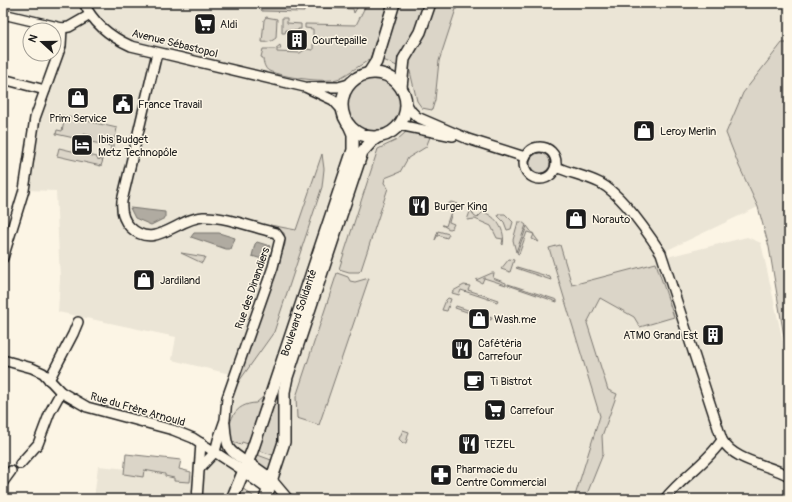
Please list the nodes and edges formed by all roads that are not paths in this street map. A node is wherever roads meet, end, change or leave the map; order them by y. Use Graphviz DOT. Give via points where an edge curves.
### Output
graph roads {
  1 [pos="84,3"];
  2 [pos="394,3"];
  3 [pos="430,3"];
  4 [pos="3,14"];
  5 [pos="90,15"];
  6 [pos="37,22"];
  7 [pos="62,28"];
  8 [pos="157,53"];
  9 [pos="55,62"];
  10 [pos="369,73"];
  11 [pos="3,79"];
  12 [pos="349,84"];
  13 [pos="401,87"];
  14 [pos="305,88"];
  15 [pos="44,90"];
  16 [pos="406,103"];
  17 [pos="342,111"];
  18 [pos="349,125"];
  19 [pos="399,125"];
  20 [pos="379,136"];
  21 [pos="468,139"];
  22 [pos="525,157"];
  23 [pos="556,167"];
  24 [pos="5,243"];
  25 [pos="3,258"];
  26 [pos="78,322"];
  27 [pos="4,361"];
  28 [pos="51,382"];
  29 [pos="61,392"];
  30 [pos="50,412"];
  31 [pos="225,420"];
  32 [pos="722,440"];
  33 [pos="201,443"];
  34 [pos="215,452"];
  35 [pos="731,452"];
  36 [pos="20,464"];
  37 [pos="700,464"];
  38 [pos="246,467"];
  39 [pos="200,468"];
  40 [pos="12,471"];
  41 [pos="789,476"];
  42 [pos="3,482"];
  43 [pos="269,489"];
  44 [pos="197,499"];
  45 [pos="232,499"];
  46 [pos="288,499"];
  47 [pos="664,499"];
  1 -- 5 [label="street"];
  2 -- 10 [label="main road" via="376,62"];
  3 -- 13 [label="main road" via="420,32 404,59"];
  4 -- 6 [label="street"];
  5 -- 7 [label="street" via="69,27"];
  5 -- 8 [label="street, Avenue Sébastopol" via="118,40"];
  8 -- 14 [label="street, Avenue Sébastopol"];
  8 -- 31 [label="street, Rue des Dinandiers" via="122,201 123,213 128,224 136,231 152,236 162,234 191,219 208,217 276,233 280,239 273,267 227,398"];
  9 -- 15 [label="street"];
  10 -- 12 [label="main road"];
  10 -- 13 [label="main road" via="384,74"];
  11 -- 15 [label="street"];
  12 -- 14 [label="street, Avenue Sébastopol"];
  12 -- 17 [label="main road" via="344,93"];
  13 -- 16 [label="main road"];
  14 -- 17 [label="street, Avenue Sébastopol" via="333,100"];
  15 -- 24 [label="street" via="32,135 24,190"];
  16 -- 19 [label="main road" via="406,111"];
  16 -- 21 [label="street" via="417,117"];
  17 -- 18 [label="main road"];
  18 -- 20 [label="main road" via="360,134"];
  18 -- 38 [label="main road, Boulevard Solidarité" via="353,134 353,150"];
  19 -- 20 [label="main road" via="387,134"];
  19 -- 21 [label="street"];
  20 -- 43 [label="main road, Boulevard Solidarité" via="372,141 361,157 287,377 284,392 284,442"];
  21 -- 22 [label="street"];
  22 -- 23 [label="street" via="535,147 545,147 555,155"];
  22 -- 23 [label="street" via="526,170 536,178 549,177"];
  23 -- 32 [label="street" via="600,183 612,192 653,239 661,253"];
  24 -- 25 [label="street"];
  26 -- 28 [label="street"];
  27 -- 28 [label="street, Rue du Frère Arnould" via="32,368 43,373"];
  28 -- 29 [label="street, Rue du Frère Arnould"];
  28 -- 30 [label="street"];
  29 -- 30 [label="street"];
  29 -- 33 [label="street, Rue du Frère Arnould" via="87,407 173,430"];
  30 -- 36 [label="street" via="38,444"];
  31 -- 34 [label="street, Rue des Dinandiers"];
  31 -- 38 [label="street, Rue des Dinandiers" via="226,443 230,452"];
  32 -- 35 [label="street"];
  32 -- 37 [label="street"];
  33 -- 34 [label="street, Rue du Frère Arnould"];
  33 -- 39 [label="street"];
  34 -- 38 [label="street, Rue du Frère Arnould"];
  34 -- 39 [label="street"];
  35 -- 37 [label="street"];
  35 -- 41 [label="street"];
  37 -- 47 [label="street"];
  38 -- 43 [label="main road"];
  38 -- 45 [label="main road, Boulevard Solidarité"];
  39 -- 44 [label="street"];
  40 -- 42 [label="street"];
  43 -- 46 [label="street" via="274,494"];
}
